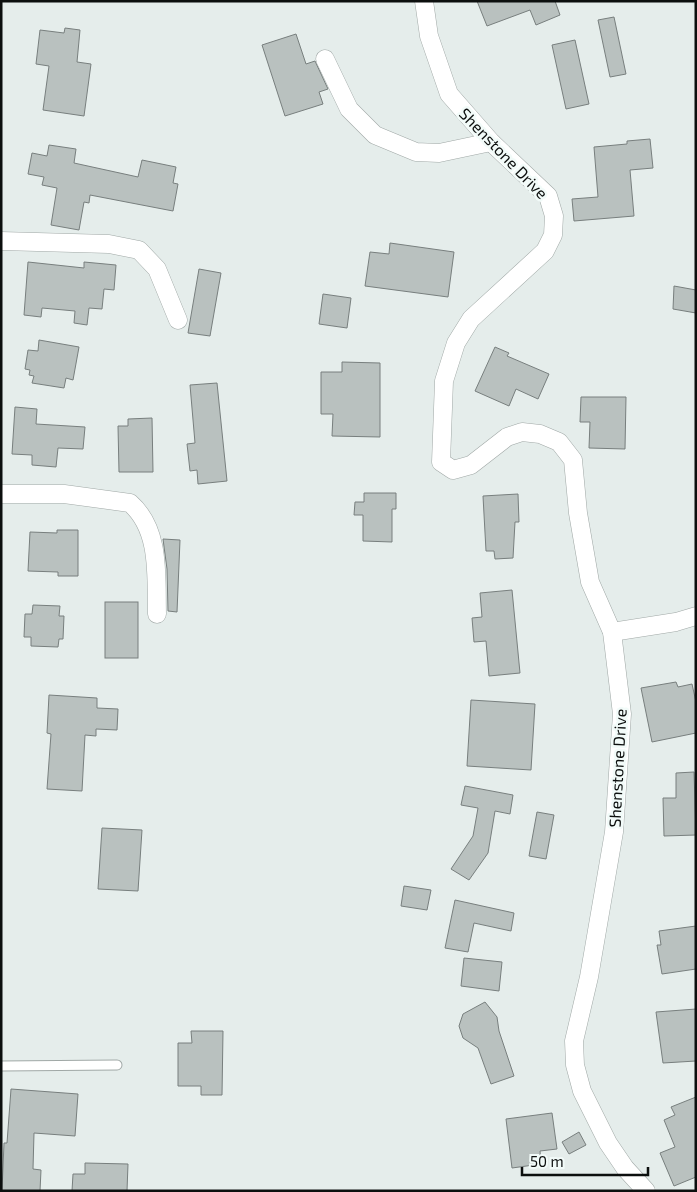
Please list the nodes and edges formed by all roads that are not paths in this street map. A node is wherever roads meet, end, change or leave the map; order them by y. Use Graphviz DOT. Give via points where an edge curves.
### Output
graph roads {
  1 [pos="424,1"];
  2 [pos="325,59"];
  3 [pos="491,142"];
  4 [pos="1,241"];
  5 [pos="178,320"];
  6 [pos="1,494"];
  7 [pos="157,614"];
  8 [pos="696,616"];
  9 [pos="612,632"];
  10 [pos="117,1065"];
  11 [pos="1,1066"];
  12 [pos="646,1191"];
  1 -- 3 [label="street, Shenstone Drive" via="429,36 449,94"];
  2 -- 3 [label="street" via="350,108 375,135 416,152 439,153"];
  3 -- 9 [label="street, Shenstone Drive" via="548,196 554,216 553,235 545,251 471,319 456,343 444,380 441,462 453,470 471,465 507,437 522,432 540,434 559,442 573,460 578,514 590,582"];
  4 -- 5 [label="street" via="109,244 139,250 157,269"];
  6 -- 7 [label="street" via="64,494 130,503 147,527 156,553"];
  8 -- 9 [label="street"];
  9 -- 12 [label="street, Shenstone Drive" via="622,714 614,832 589,978 574,1041 575,1065 582,1091 608,1143"];
  10 -- 11 [label="lane"];
}
